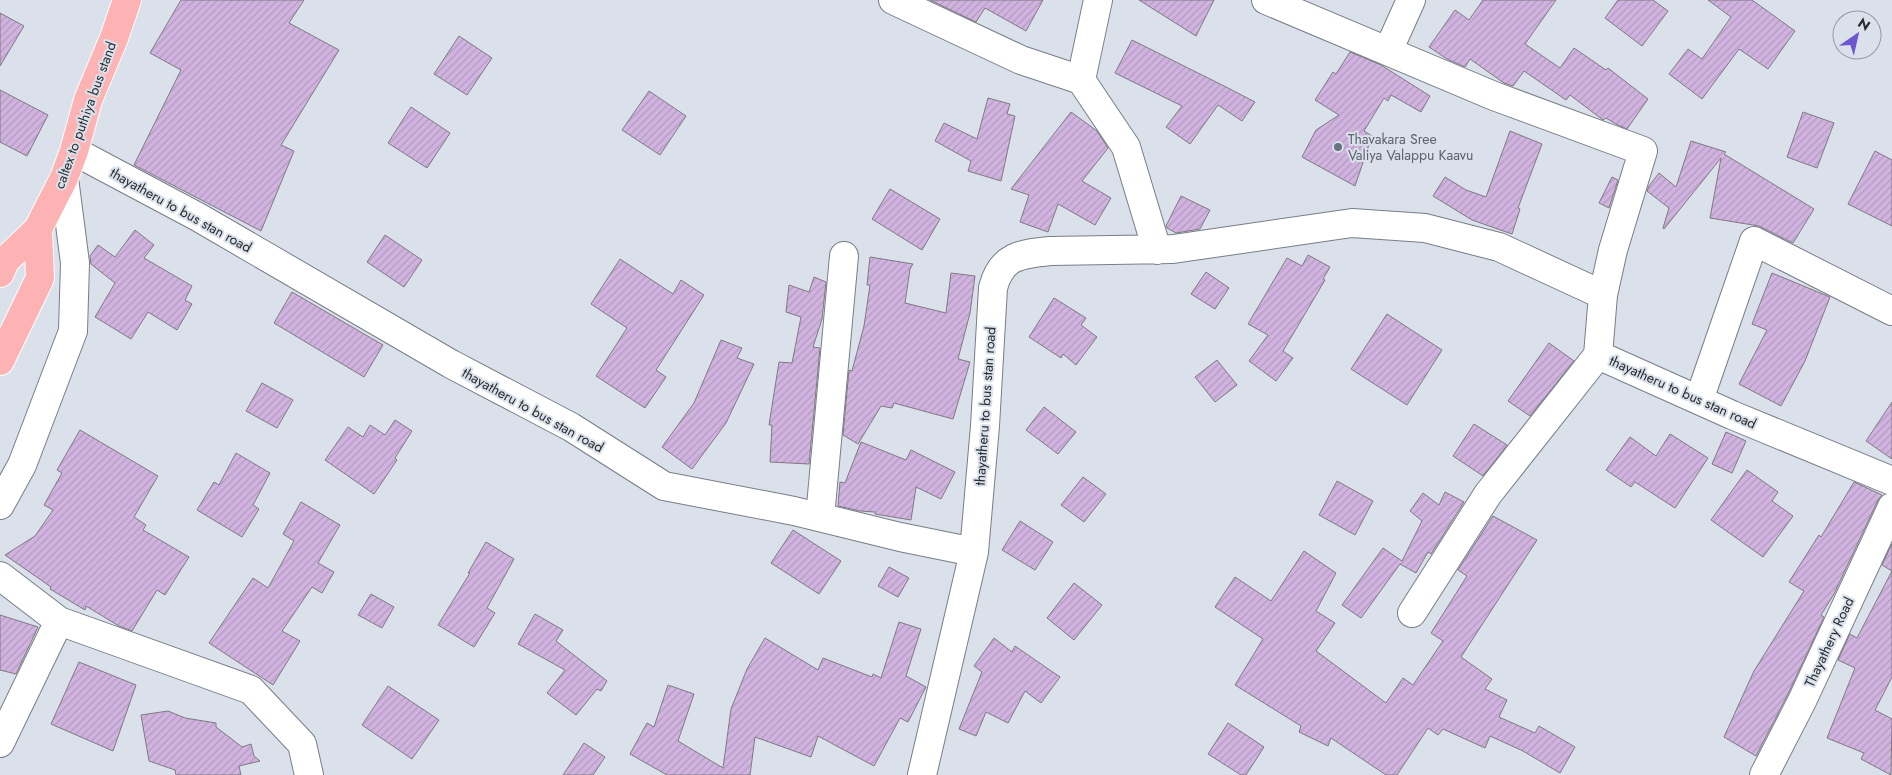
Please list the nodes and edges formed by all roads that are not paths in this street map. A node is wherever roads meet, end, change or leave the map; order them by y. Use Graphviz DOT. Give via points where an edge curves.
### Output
graph roads {
  1 [pos="127,0"];
  2 [pos="892,0"];
  3 [pos="1098,0"];
  4 [pos="1266,0"];
  5 [pos="1411,0"];
  6 [pos="1388,52"];
  7 [pos="1081,80"];
  8 [pos="74,151"];
  9 [pos="64,178"];
  10 [pos="38,229"];
  11 [pos="1157,250"];
  12 [pos="844,256"];
  13 [pos="0,273"];
  14 [pos="1603,295"];
  15 [pos="1892,311"];
  16 [pos="1598,355"];
  17 [pos="0,361"];
  18 [pos="1698,400"];
  19 [pos="1892,481"];
  20 [pos="0,505"];
  21 [pos="1892,507"];
  22 [pos="820,517"];
  23 [pos="974,552"];
  24 [pos="0,576"];
  25 [pos="1412,613"];
  26 [pos="59,621"];
  27 [pos="0,742"];
  28 [pos="309,775"];
  29 [pos="922,775"];
  30 [pos="1764,775"];
  1 -- 8 [label="main road, caltex to puthiya bus stand" via="88,100"];
  2 -- 7 [label="street" via="1020,60"];
  3 -- 7 [label="street"];
  4 -- 6 [label="street"];
  5 -- 6 [label="street"];
  6 -- 14 [label="street" via="1494,96 1643,151"];
  7 -- 11 [label="street" via="1126,148"];
  8 -- 9 [label="main road, caltex to puthiya bus stand"];
  8 -- 22 [label="street, thayatheru to bus stan road" via="198,218 451,364 571,427 664,486"];
  9 -- 10 [label="main road, caltex to puthiya bus stand"];
  9 -- 20 [label="street" via="75,263 73,330 22,465"];
  10 -- 13 [label="main road, caltex to puthiya bus stand" via="5,261"];
  10 -- 17 [label="main road" via="40,278"];
  11 -- 14 [label="street, thayatheru to bus stan road" via="1352,223 1425,228 1499,248"];
  11 -- 23 [label="street, thayatheru to bus stan road" via="1030,253 1009,259 996,274"];
  12 -- 22 [label="street"];
  14 -- 16 [label="street, thayatheru to bus stan road"];
  15 -- 18 [label="street" via="1754,241"];
  16 -- 18 [label="street, thayatheru to bus stan road"];
  16 -- 25 [label="street" via="1488,494"];
  18 -- 19 [label="street, thayatheru to bus stan road"];
  21 -- 30 [label="street, Thayathery Road"];
  22 -- 23 [label="street, thayatheru to bus stan road"];
  23 -- 29 [label="street"];
  24 -- 26 [label="street"];
  26 -- 27 [label="street"];
  26 -- 28 [label="street" via="251,690 302,744"];
}
